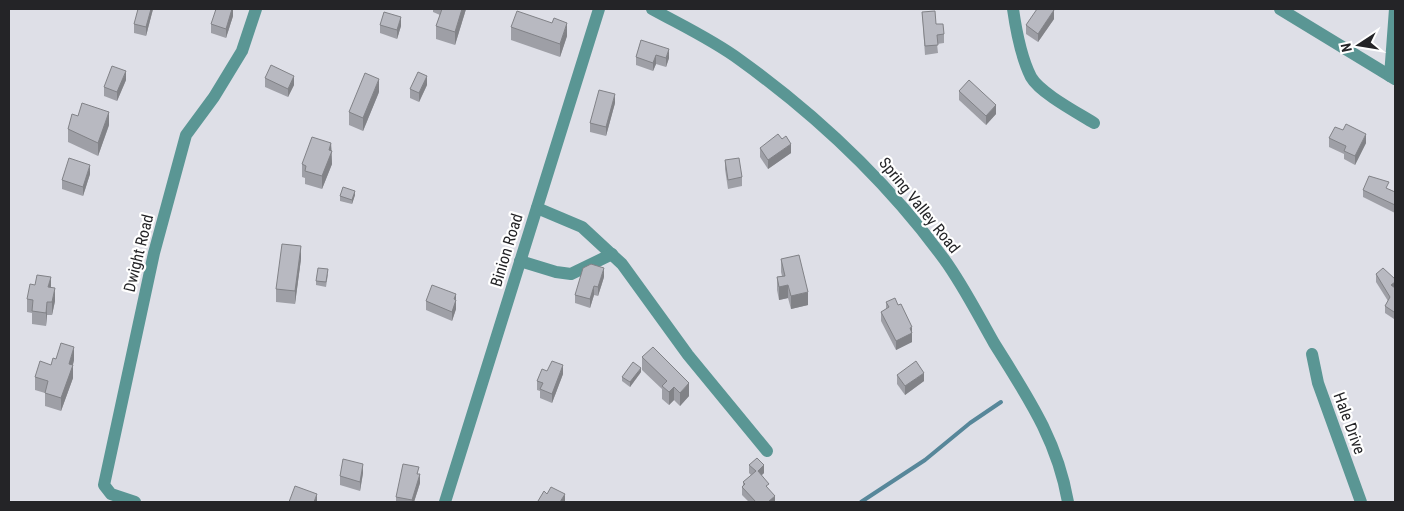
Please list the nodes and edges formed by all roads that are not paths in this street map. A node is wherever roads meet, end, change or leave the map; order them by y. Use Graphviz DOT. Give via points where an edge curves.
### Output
graph roads {
  1 [pos="256,9"];
  2 [pos="599,9"];
  3 [pos="652,9"];
  4 [pos="1013,9"];
  5 [pos="1280,9"];
  6 [pos="1395,9"];
  7 [pos="1393,77"];
  8 [pos="1094,123"];
  9 [pos="537,208"];
  10 [pos="612,254"];
  11 [pos="520,261"];
  12 [pos="1312,354"];
  13 [pos="767,451"];
  14 [pos="136,502"];
  15 [pos="445,502"];
  16 [pos="1068,502"];
  17 [pos="1361,502"];
  1 -- 14 [label="street, Dwight Road" via="242,51 186,135 154,253 104,485 111,494"];
  2 -- 9 [label="street, Binion Road"];
  3 -- 16 [label="street, Spring Valley Road" via="739,59 848,146 893,194 945,260 1030,400 1062,471"];
  4 -- 8 [label="street" via="1016,30 1032,78 1060,103"];
  5 -- 7 [label="street"];
  6 -- 7 [label="street"];
  9 -- 10 [label="street" via="582,226"];
  9 -- 11 [label="street, Binion Road"];
  10 -- 11 [label="street" via="571,274"];
  10 -- 13 [label="street" via="688,355"];
  11 -- 15 [label="street, Binion Road"];
  12 -- 17 [label="street, Hale Drive" via="1318,383"];
}
